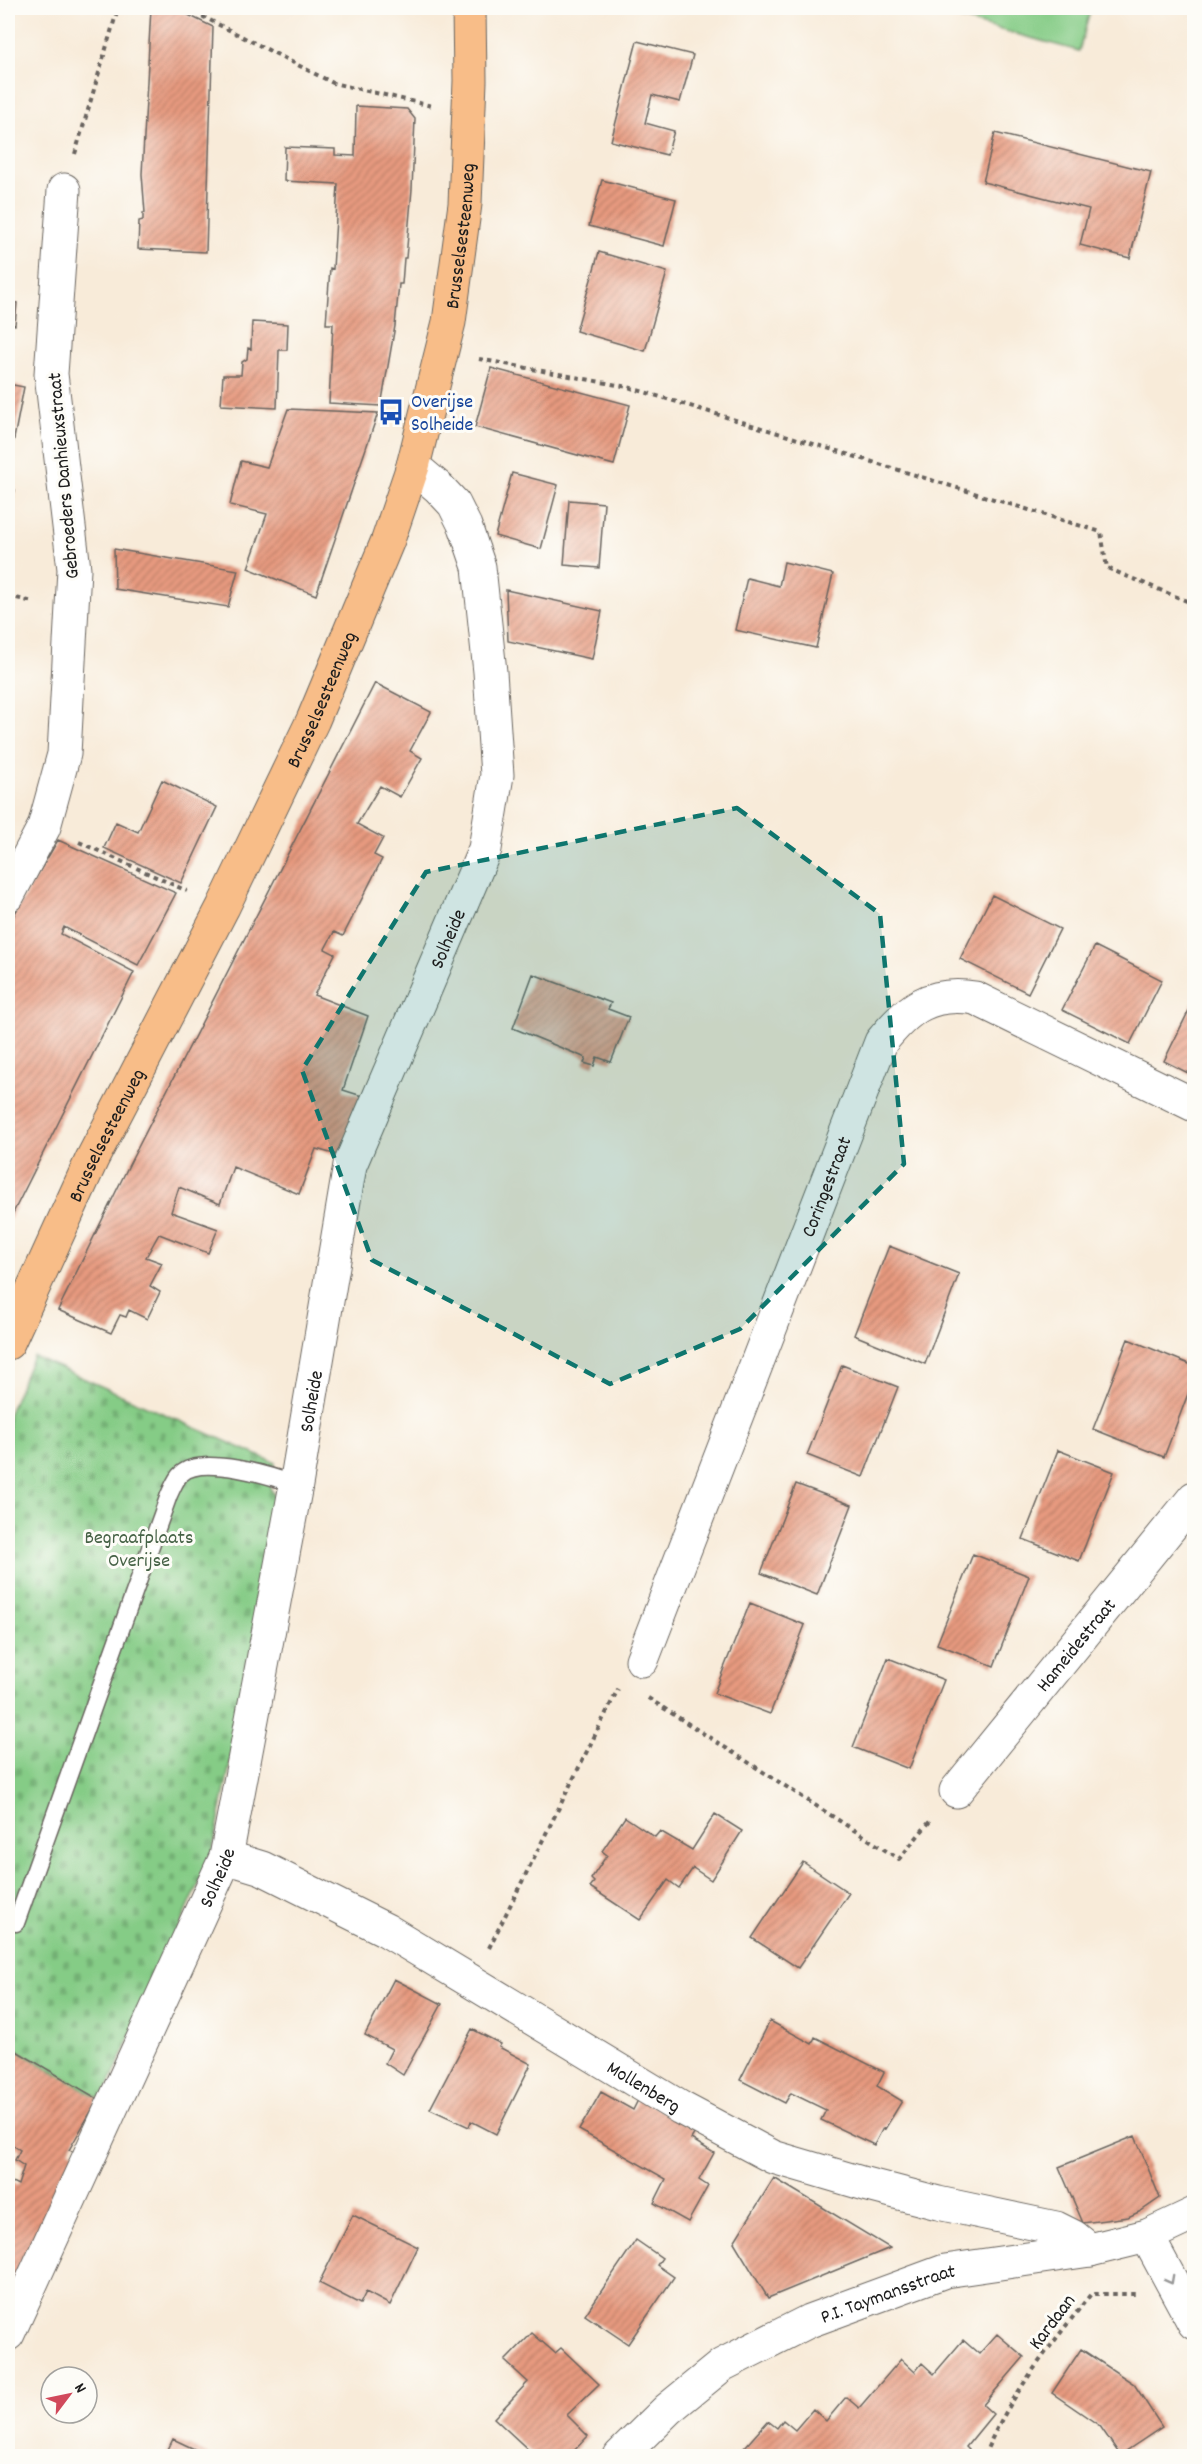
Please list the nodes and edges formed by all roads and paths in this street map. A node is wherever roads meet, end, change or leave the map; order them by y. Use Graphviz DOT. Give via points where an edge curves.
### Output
graph roads {
  1 [pos="118,8"];
  2 [pos="186,8"];
  3 [pos="469,8"];
  4 [pos="469,109"];
  5 [pos="64,190"];
  6 [pos="442,352"];
  7 [pos="413,466"];
  8 [pos="1194,604"];
  9 [pos="44,826"];
  10 [pos="8,895"];
  11 [pos="223,907"];
  12 [pos="1194,1105"];
  13 [pos="8,1343"];
  14 [pos="296,1485"];
  15 [pos="1194,1498"];
  16 [pos="632,1670"];
  17 [pos="956,1791"];
  18 [pos="226,1857"];
  19 [pos="16,1923"];
  20 [pos="473,1980"];
  21 [pos="1194,2214"];
  22 [pos="1147,2236"];
  23 [pos="1089,2250"];
  24 [pos="1177,2292"];
  25 [pos="1194,2323"];
  26 [pos="8,2334"];
  27 [pos="620,2457"];
  28 [pos="984,2457"];
  1 -- 5 [label="path"];
  2 -- 4 [label="path" via="333,83 426,105"];
  3 -- 4 [label="main road, Brusselsesteenweg"];
  4 -- 6 [label="main road, Brusselsesteenweg" via="465,204"];
  5 -- 9 [label="street, Gebroeders Danhieuxstraat" via="51,374 74,569 64,754"];
  6 -- 7 [label="main road, Brusselsesteenweg"];
  6 -- 8 [label="path" via="628,387 1101,532 1107,567"];
  7 -- 11 [label="main road, Brusselsesteenweg" via="379,566 313,720"];
  7 -- 14 [label="street, Solheide" via="453,504 465,526 478,567 497,775 485,849 350,1165"];
  9 -- 10 [label="street, Gebroeders Danhieuxstraat"];
  9 -- 11 [label="path"];
  11 -- 13 [label="main road, Brusselsesteenweg" via="92,1159"];
  12 -- 16 [label="street, Coringestraat" via="975,998 941,996 924,1002 895,1025 881,1042"];
  14 -- 18 [label="street, Solheide"];
  14 -- 19 [label="lane" via="272,1476 215,1466 197,1466 181,1474 169,1495"];
  15 -- 17 [label="street, Hameidestraat"];
  16 -- 17 [label="path" via="899,1859"];
  16 -- 20 [label="path"];
  18 -- 20 [label="street, Mollenberg" via="262,1868 366,1919"];
  18 -- 26 [label="street, Solheide"];
  20 -- 23 [label="street, Mollenberg" via="681,2108 773,2157 927,2200 1056,2228"];
  21 -- 22 [label="street, P.I. Taymansstraat"];
  22 -- 23 [label="street, P.I. Taymansstraat"];
  22 -- 24 [label="street, one-way"];
  23 -- 27 [label="street, P.I. Taymansstraat" via="945,2271 809,2321 722,2365 668,2409"];
  24 -- 25 [label="street"];
  24 -- 28 [label="path, Kardaan" via="1091,2294 1046,2351 996,2427"];
}
